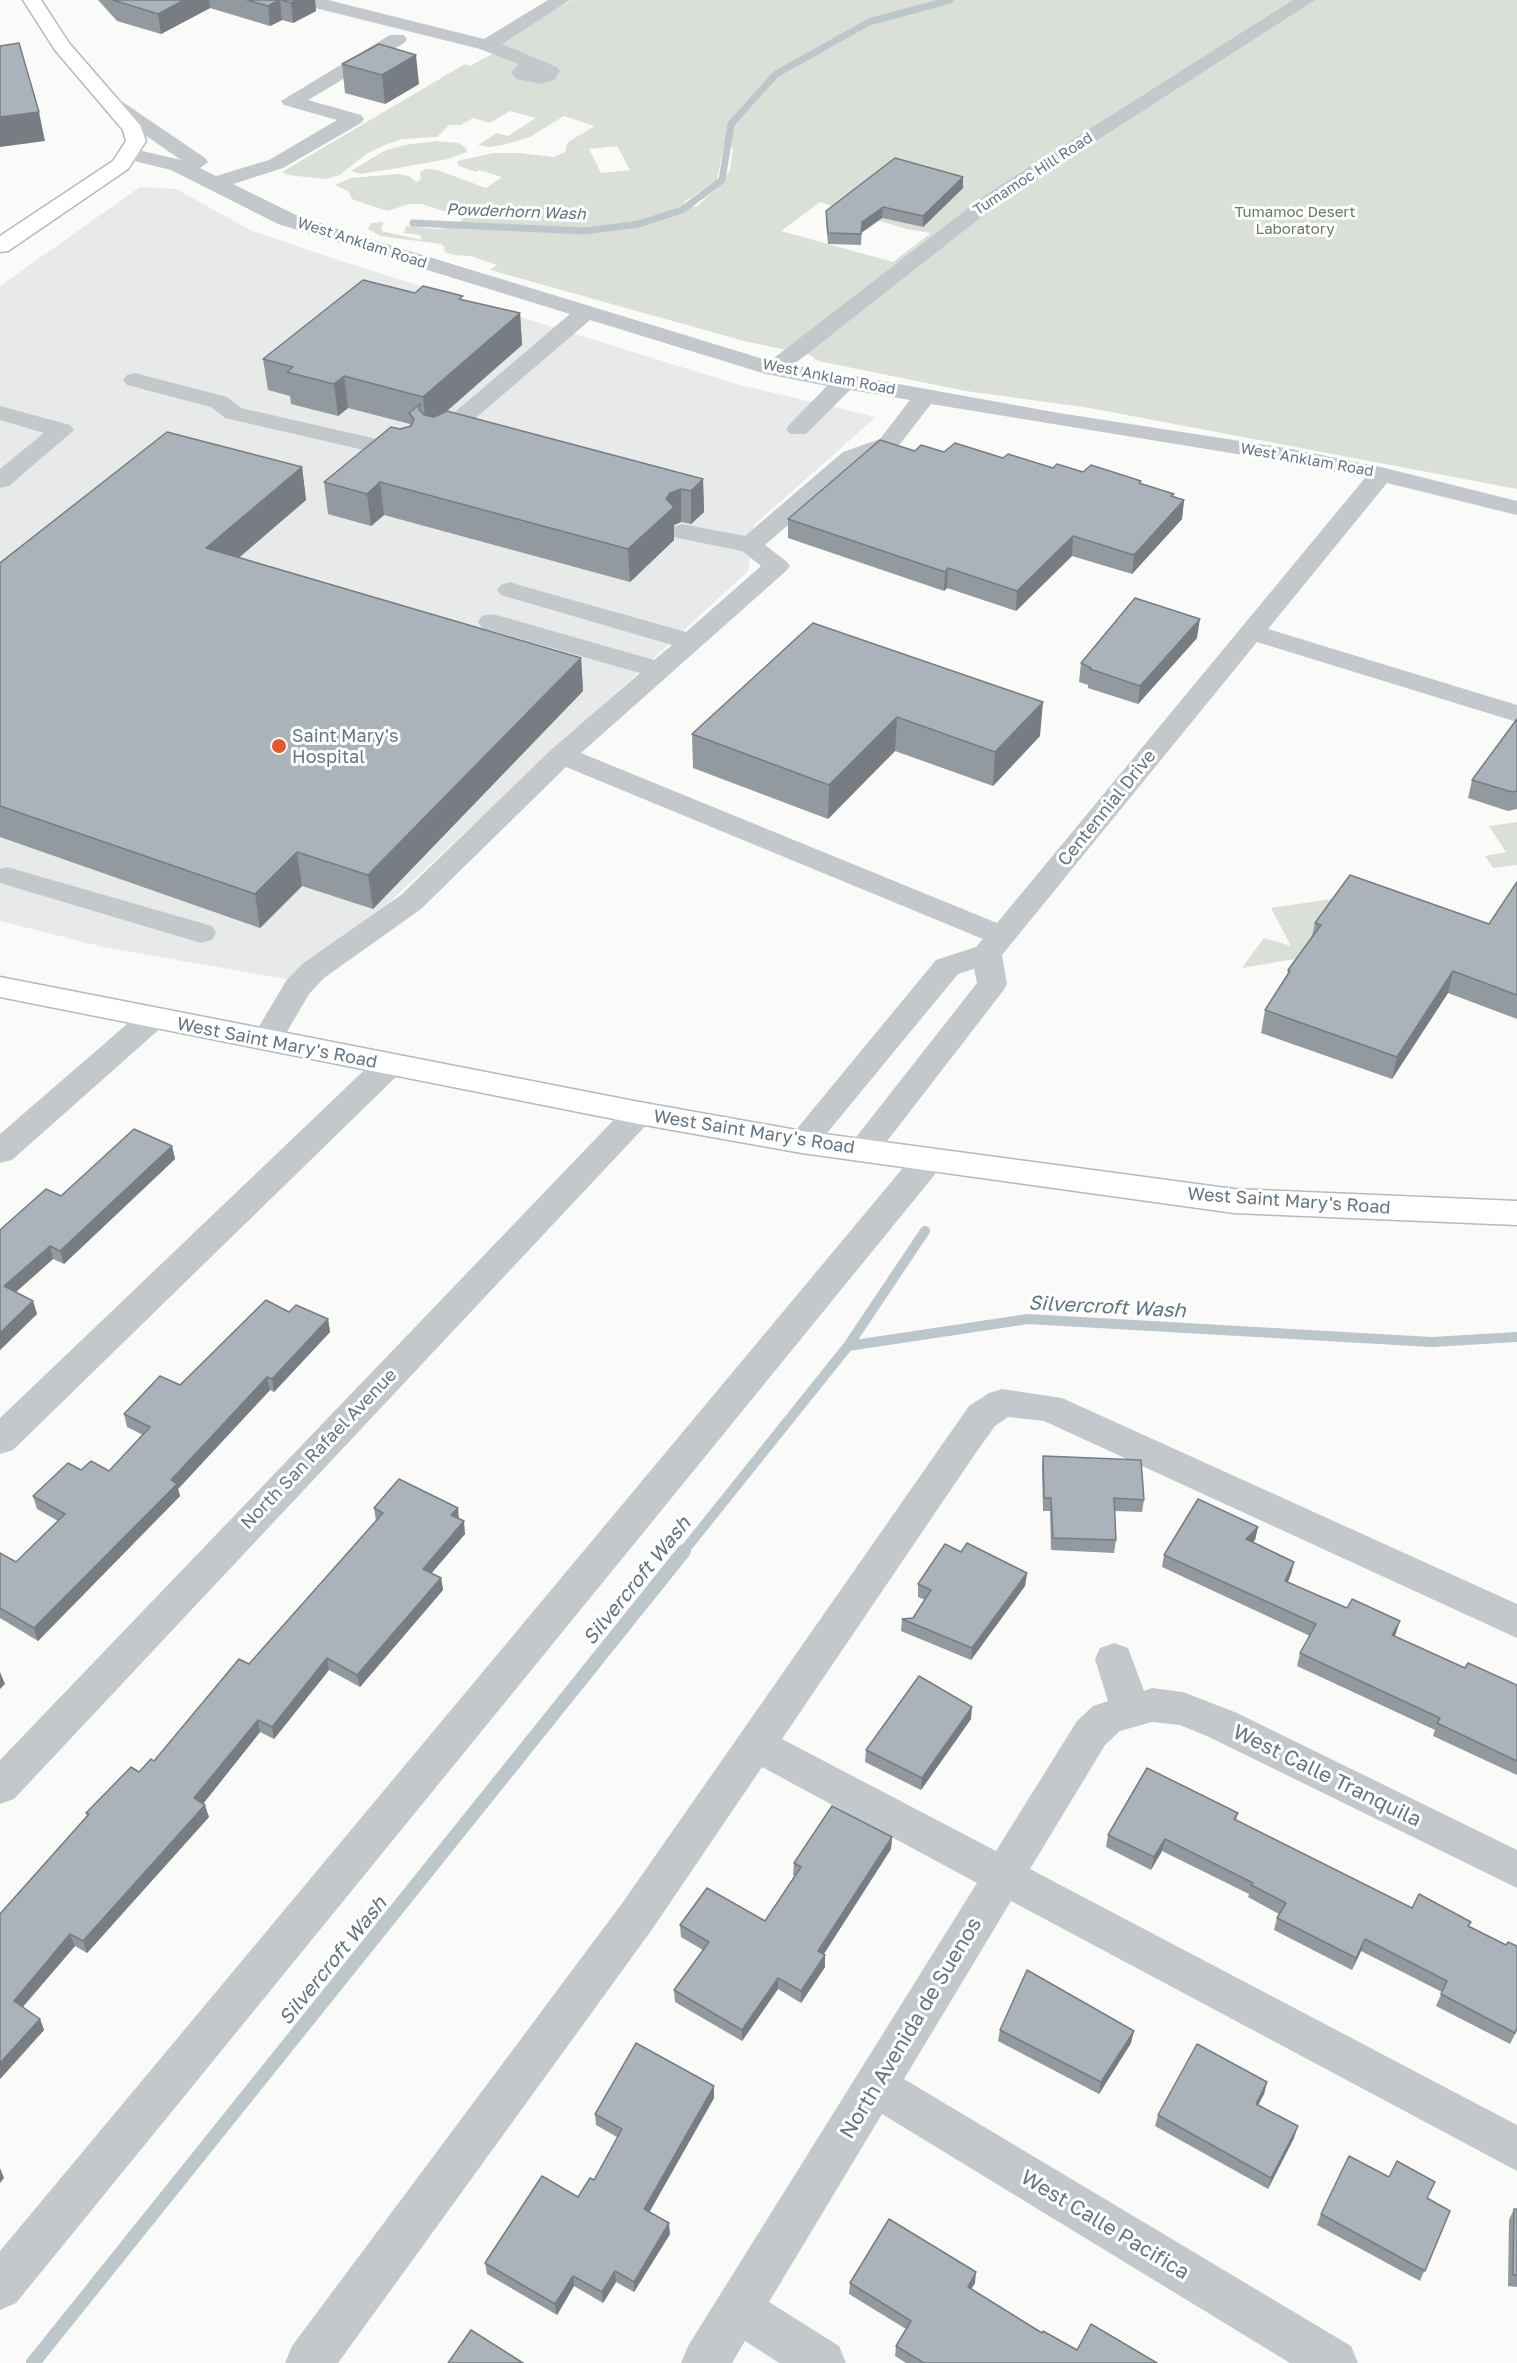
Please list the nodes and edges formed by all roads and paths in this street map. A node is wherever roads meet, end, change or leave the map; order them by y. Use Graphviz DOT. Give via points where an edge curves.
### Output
graph roads {
  1 [pos="32,0"];
  2 [pos="306,0"];
  3 [pos="561,0"];
  4 [pos="1306,0"];
  5 [pos="356,28"];
  6 [pos="397,39"];
  7 [pos="487,45"];
  8 [pos="443,51"];
  9 [pos="532,63"];
  10 [pos="110,102"];
  11 [pos="129,154"];
  12 [pos="219,182"];
  13 [pos="0,246"];
  14 [pos="587,311"];
  15 [pos="774,369"];
  16 [pos="135,380"];
  17 [pos="845,381"];
  18 [pos="925,396"];
  19 [pos="0,413"];
  20 [pos="798,429"];
  21 [pos="0,433"];
  22 [pos="53,438"];
  23 [pos="436,440"];
  24 [pos="403,452"];
  25 [pos="1381,474"];
  26 [pos="0,481"];
  27 [pos="1517,508"];
  28 [pos="682,532"];
  29 [pos="750,545"];
  30 [pos="510,590"];
  31 [pos="492,622"];
  32 [pos="1252,632"];
  33 [pos="691,642"];
  34 [pos="660,670"];
  35 [pos="1517,714"];
  36 [pos="562,754"];
  37 [pos="2,878"];
  38 [pos="201,933"];
  39 [pos="994,945"];
  40 [pos="0,987"];
  41 [pos="152,1019"];
  42 [pos="267,1040"];
  43 [pos="389,1065"];
  44 [pos="639,1113"];
  45 [pos="802,1142"];
  46 [pos="861,1150"];
  47 [pos="0,1152"];
  48 [pos="929,1159"];
  49 [pos="1517,1213"];
  50 [pos="0,1440"];
  51 [pos="1517,1622"];
  52 [pos="1114,1659"];
  53 [pos="1130,1710"];
  54 [pos="757,1745"];
  55 [pos="0,1787"];
  56 [pos="1517,1870"];
  57 [pos="1004,1875"];
  58 [pos="876,2086"];
  59 [pos="1517,2149"];
  60 [pos="0,2287"];
  61 [pos="738,2310"];
  62 [pos="1286,2350"];
  63 [pos="309,2363"];
  64 [pos="705,2363"];
  65 [pos="822,2363"];
  66 [pos="1334,2363"];
  1 -- 10 [label="main road" via="62,46"];
  2 -- 7 [label="street"];
  3 -- 7 [label="street"];
  4 -- 15 [label="street, Tumamoc Hill Road" via="991,200"];
  5 -- 6 [label="street"];
  6 -- 8 [label="street"];
  6 -- 12 [label="street" via="291,101 354,119 276,165"];
  7 -- 9 [label="street"];
  10 -- 11 [label="main road" via="133,129 136,141"];
  10 -- 12 [label="street"];
  11 -- 12 [label="street, West Anklam Road" via="178,165"];
  11 -- 13 [label="main road" via="121,165"];
  12 -- 14 [label="street, West Anklam Road" via="286,219"];
  14 -- 15 [label="street, West Anklam Road"];
  14 -- 23 [label="street"];
  15 -- 17 [label="street, West Anklam Road"];
  16 -- 24 [label="street" via="219,402 233,413"];
  17 -- 18 [label="street, West Anklam Road"];
  17 -- 20 [label="street"];
  18 -- 25 [label="street, West Anklam Road"];
  18 -- 29 [label="street" via="888,444 852,457"];
  19 -- 22 [label="street"];
  21 -- 22 [label="street"];
  22 -- 26 [label="street"];
  25 -- 27 [label="street, West Anklam Road"];
  25 -- 32 [label="street, Centennial Drive"];
  28 -- 29 [label="street"];
  29 -- 33 [label="street" via="777,566"];
  30 -- 33 [label="street"];
  31 -- 34 [label="street"];
  32 -- 35 [label="street"];
  32 -- 39 [label="street, Centennial Drive"];
  33 -- 34 [label="street"];
  34 -- 36 [label="street"];
  36 -- 39 [label="street"];
  36 -- 42 [label="street" via="411,902 313,971 297,988"];
  37 -- 38 [label="street"];
  39 -- 45 [label="street" via="947,967"];
  39 -- 46 [label="street" via="992,984"];
  40 -- 41 [label="main road, West Saint Mary's Road"];
  41 -- 42 [label="main road, West Saint Mary's Road"];
  41 -- 47 [label="street"];
  42 -- 43 [label="main road, West Saint Mary's Road"];
  43 -- 44 [label="main road, West Saint Mary's Road"];
  43 -- 50 [label="street"];
  44 -- 45 [label="main road, West Saint Mary's Road"];
  44 -- 55 [label="street, North San Rafael Avenue"];
  45 -- 46 [label="main road, West Saint Mary's Road"];
  46 -- 48 [label="main road, West Saint Mary's Road"];
  48 -- 49 [label="main road, West Saint Mary's Road" via="1233,1201"];
  48 -- 60 [label="street"];
  51 -- 54 [label="street" via="1049,1408 1002,1403 982,1416"];
  52 -- 53 [label="street"];
  53 -- 56 [label="street, West Calle Tranquila" via="1152,1705 1183,1709 1223,1725"];
  53 -- 57 [label="street, North Avenida de Suenos" via="1107,1718 1091,1733"];
  54 -- 57 [label="street"];
  54 -- 63 [label="street" via="638,1915"];
  57 -- 58 [label="street, North Avenida de Suenos"];
  57 -- 59 [label="street"];
  58 -- 61 [label="street, North Avenida de Suenos"];
  58 -- 62 [label="street, West Calle Pacifica"];
  61 -- 64 [label="street, North Avenida de Suenos"];
  61 -- 65 [label="street"];
  62 -- 66 [label="street, West Calle Pacifica"];
}
